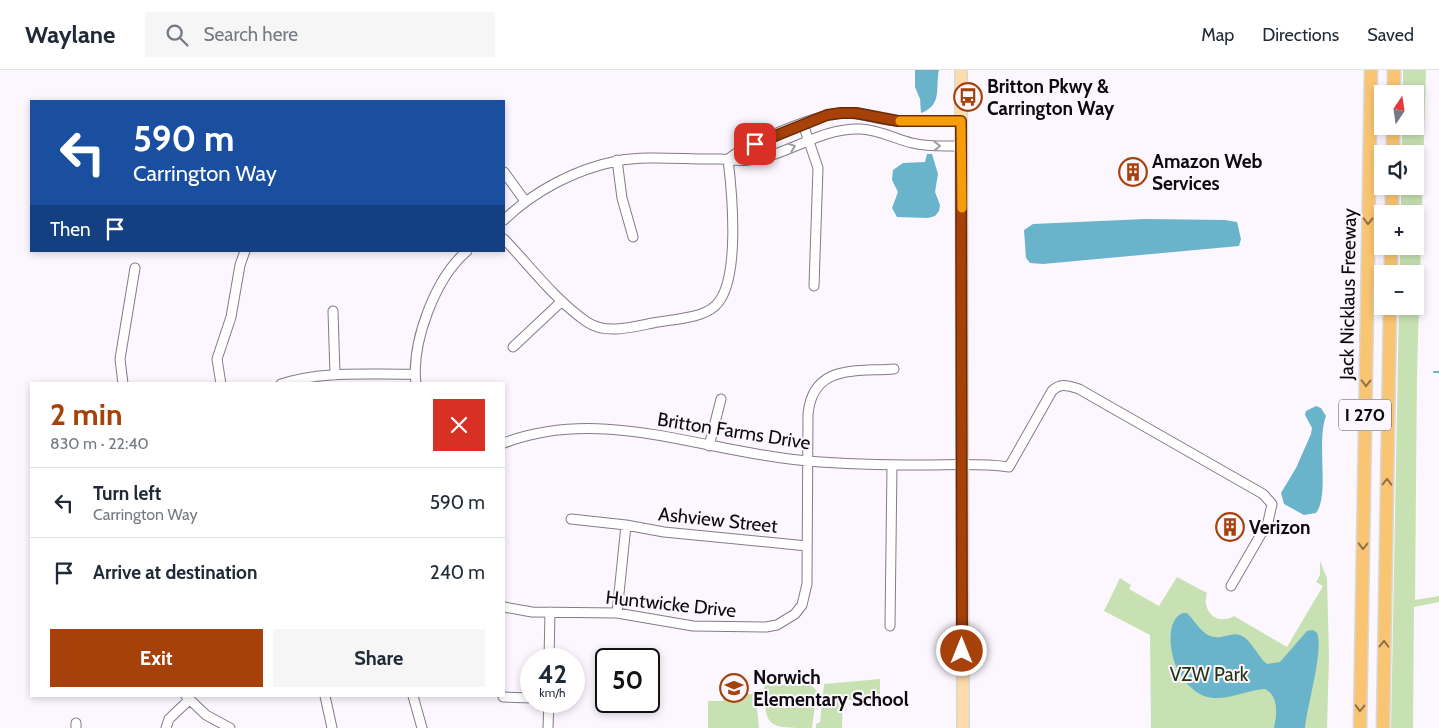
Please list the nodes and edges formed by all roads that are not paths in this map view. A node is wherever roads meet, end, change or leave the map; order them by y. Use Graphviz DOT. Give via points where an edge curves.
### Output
graph roads {
  1 [pos="961,70"];
  2 [pos="1371,70"];
  3 [pos="1394,70"];
  4 [pos="1394,85"];
  5 [pos="961,121"];
  6 [pos="802,124"];
  7 [pos="809,140"];
  8 [pos="961,146"];
  9 [pos="728,159"];
  10 [pos="617,160"];
  11 [pos="505,173"];
  12 [pos="525,201"];
  13 [pos="505,219"];
  14 [pos="633,237"];
  15 [pos="505,240"];
  16 [pos="245,252"];
  17 [pos="462,253"];
  18 [pos="135,268"];
  19 [pos="814,286"];
  20 [pos="562,301"];
  21 [pos="334,311"];
  22 [pos="1390,315"];
  23 [pos="513,347"];
  24 [pos="894,369"];
  25 [pos="414,374"];
  26 [pos="335,375"];
  27 [pos="123,382"];
  28 [pos="221,382"];
  29 [pos="287,382"];
  30 [pos="416,382"];
  31 [pos="721,399"];
  32 [pos="505,444"];
  33 [pos="709,446"];
  34 [pos="808,461"];
  35 [pos="892,465"];
  36 [pos="962,465"];
  37 [pos="571,519"];
  38 [pos="626,524"];
  39 [pos="807,546"];
  40 [pos="1232,586"];
  41 [pos="505,608"];
  42 [pos="550,612"];
  43 [pos="617,613"];
  44 [pos="890,626"];
  45 [pos="549,648"];
  46 [pos="325,697"];
  47 [pos="413,697"];
  48 [pos="502,697"];
  49 [pos="188,698"];
  50 [pos="520,698"];
  51 [pos="549,713"];
  52 [pos="166,728"];
  53 [pos="230,728"];
  54 [pos="332,728"];
  55 [pos="422,728"];
  56 [pos="548,728"];
  57 [pos="962,728"];
  58 [pos="1360,728"];
  59 [pos="1383,728"];
  1 -- 5 [label="main road"];
  2 -- 58 [label="highway, Jack Nicklaus Freeway / I 270, one-way"];
  3 -- 4 [label="highway"];
  5 -- 6 [label="street" via="898,121 841,113"];
  5 -- 8 [label="main road"];
  6 -- 7 [label="street"];
  6 -- 9 [label="street"];
  7 -- 8 [label="street, one-way" via="833,132 863,129 926,146"];
  9 -- 7 [label="street, one-way" via="747,161 766,157"];
  7 -- 19 [label="street" via="818,168 819,186"];
  8 -- 36 [label="main road"];
  9 -- 10 [label="street"];
  9 -- 20 [label="street" via="733,213 729,280 725,295 714,308 699,314 610,329 588,323"];
  10 -- 12 [label="street" via="582,171"];
  10 -- 14 [label="street" via="622,198"];
  11 -- 12 [label="street"];
  12 -- 13 [label="street"];
  15 -- 20 [label="street"];
  16 -- 28 [label="street" via="231,317 217,358"];
  17 -- 25 [label="street" via="432,298 424,320"];
  18 -- 27 [label="street" via="120,359"];
  20 -- 23 [label="street"];
  21 -- 26 [label="street"];
  59 -- 22 [label="highway, I 270, one-way"];
  24 -- 34 [label="street, Huntwicke Drive" via="834,374 817,385 809,403"];
  25 -- 26 [label="street"];
  25 -- 30 [label="street"];
  26 -- 29 [label="street"];
  31 -- 33 [label="street"];
  32 -- 33 [label="street, Britton Farms Drive" via="555,431 584,428 668,436"];
  33 -- 34 [label="street, Britton Farms Drive"];
  34 -- 35 [label="street, Britton Farms Drive"];
  34 -- 39 [label="street, Huntwicke Drive"];
  35 -- 36 [label="street, Britton Farms Drive"];
  35 -- 44 [label="street"];
  36 -- 40 [label="street, Britton Farms Drive" via="985,463 1009,467 1052,390 1059,386 1079,389 1263,494 1272,504 1268,522"];
  36 -- 57 [label="main road"];
  37 -- 38 [label="street, Ashview Street"];
  38 -- 39 [label="street, Ashview Street" via="664,532"];
  38 -- 43 [label="street"];
  39 -- 43 [label="street, Huntwicke Drive" via="807,584 802,605 795,614 777,625 693,626"];
  41 -- 42 [label="street, Huntwicke Drive"];
  42 -- 43 [label="street, Huntwicke Drive"];
  42 -- 45 [label="street"];
  46 -- 54 [label="street"];
  47 -- 55 [label="street"];
  48 -- 50 [label="street"];
  49 -- 52 [label="street"];
  49 -- 53 [label="street" via="206,715"];
  51 -- 56 [label="street"];
}
